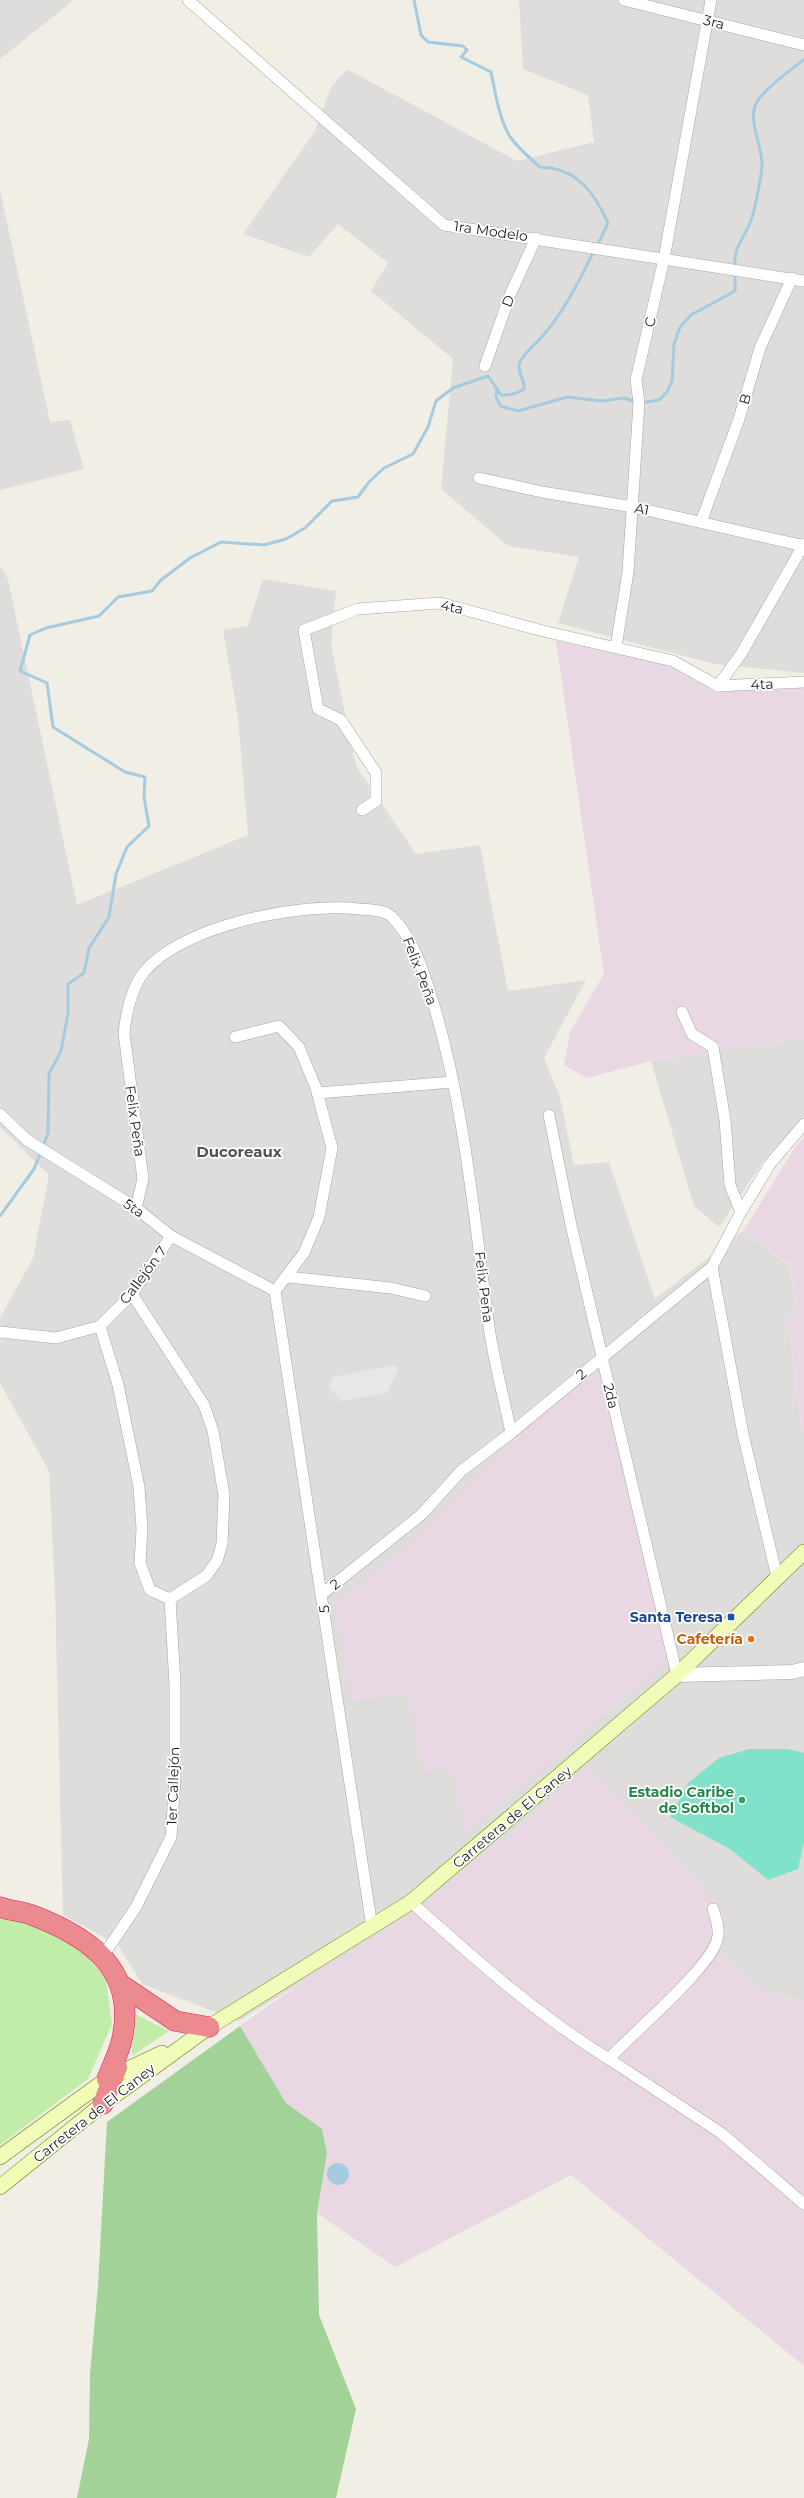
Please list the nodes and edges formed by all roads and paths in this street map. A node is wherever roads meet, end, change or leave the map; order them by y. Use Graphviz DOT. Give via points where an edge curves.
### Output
graph roads {
  1 [pos="188,0"];
  2 [pos="624,0"];
  3 [pos="711,0"];
  4 [pos="707,20"];
  5 [pos="804,45"];
  6 [pos="536,238"];
  7 [pos="664,259"];
  8 [pos="792,278"];
  9 [pos="804,281"];
  10 [pos="485,366"];
  11 [pos="479,478"];
  12 [pos="633,507"];
  13 [pos="701,522"];
  14 [pos="804,545"];
  15 [pos="616,647"];
  16 [pos="804,682"];
  17 [pos="718,686"];
  18 [pos="362,810"];
  19 [pos="682,1012"];
  20 [pos="235,1037"];
  21 [pos="453,1082"];
  22 [pos="318,1093"];
  23 [pos="0,1114"];
  24 [pos="549,1115"];
  25 [pos="804,1124"];
  26 [pos="136,1208"];
  27 [pos="741,1212"];
  28 [pos="171,1236"];
  29 [pos="712,1267"];
  30 [pos="288,1277"];
  31 [pos="275,1291"];
  32 [pos="132,1294"];
  33 [pos="425,1296"];
  34 [pos="100,1326"];
  35 [pos="0,1332"];
  36 [pos="602,1357"];
  37 [pos="511,1433"];
  38 [pos="804,1552"];
  39 [pos="777,1578"];
  40 [pos="322,1594"];
  41 [pos="170,1599"];
  42 [pos="804,1669"];
  43 [pos="677,1675"];
  44 [pos="411,1902"];
  45 [pos="2,1909"];
  46 [pos="713,1909"];
  47 [pos="372,1927"];
  48 [pos="103,1956"];
  49 [pos="120,1984"];
  50 [pos="209,2027"];
  51 [pos="189,2041"];
  52 [pos="609,2059"];
  53 [pos="112,2076"];
  54 [pos="103,2104"];
  55 [pos="0,2157"];
  56 [pos="0,2187"];
  57 [pos="804,2204"];
  1 -- 6 [label="street, 1ra Modelo" via="444,225"];
  2 -- 4 [label="street, 3ra"];
  3 -- 4 [label="street, C"];
  4 -- 5 [label="street, 3ra"];
  4 -- 7 [label="street, C"];
  6 -- 7 [label="street, 1ra Modelo"];
  6 -- 10 [label="street, D" via="510,295"];
  7 -- 8 [label="street, 1ra Modelo"];
  7 -- 12 [label="street, C" via="636,380 639,403"];
  8 -- 9 [label="street, 1ra Modelo"];
  8 -- 13 [label="street, B" via="760,348 739,419"];
  11 -- 12 [label="street, A1" via="542,492"];
  12 -- 13 [label="street, A1"];
  12 -- 15 [label="street, C" via="628,572"];
  13 -- 14 [label="street, A1"];
  14 -- 17 [label="street" via="741,654"];
  15 -- 17 [label="street, 4ta" via="673,660"];
  15 -- 18 [label="street, 4ta" via="544,631 440,602 358,609 304,630 318,710 341,720 376,773 376,801"];
  16 -- 17 [label="street, 4ta"];
  19 -- 27 [label="street" via="692,1034 713,1047 725,1120 730,1185"];
  20 -- 22 [label="street" via="279,1026 299,1047"];
  21 -- 22 [label="street"];
  21 -- 26 [label="street, Felix Peña" via="443,1035 425,976 405,931 390,914 345,907 284,911 222,926 177,947 159,959 144,972 133,995 124,1033 143,1179"];
  21 -- 37 [label="street, Felix Peña" via="469,1166 490,1330"];
  22 -- 30 [label="street" via="332,1148 328,1176 319,1217 304,1253"];
  23 -- 26 [label="street, 5ta" via="28,1140 54,1158"];
  24 -- 36 [label="street, 2da"];
  25 -- 27 [label="street, 2" via="770,1164"];
  26 -- 28 [label="street, 5ta"];
  27 -- 29 [label="street, 2"];
  28 -- 31 [label="street, 5ta"];
  28 -- 32 [label="street, Callejón 7"];
  29 -- 36 [label="street, 2"];
  29 -- 39 [label="street" via="743,1434"];
  30 -- 31 [label="street"];
  30 -- 33 [label="street" via="390,1288"];
  31 -- 40 [label="street, 5"];
  32 -- 34 [label="street, Callejón 7"];
  32 -- 41 [label="street" via="204,1405 215,1438 224,1495 224,1529 217,1561 206,1576"];
  34 -- 35 [label="street, Callejón 7" via="56,1338"];
  34 -- 41 [label="street" via="118,1385 139,1487 142,1529 140,1563 150,1590"];
  36 -- 37 [label="street, 2"];
  36 -- 43 [label="street, 2da"];
  37 -- 40 [label="street, 2" via="461,1471 422,1514"];
  38 -- 39 [label="main road, Carretera de El Caney"];
  39 -- 43 [label="main road, Carretera de El Caney"];
  40 -- 47 [label="street, 5" via="329,1658"];
  41 -- 48 [label="street, 1er Callejón" via="175,1738 171,1837 136,1907"];
  42 -- 43 [label="street" via="792,1672"];
  43 -- 44 [label="main road, Carretera de El Caney"];
  44 -- 47 [label="main road, Carretera de El Caney"];
  44 -- 52 [label="street" via="486,1968 571,2036"];
  45 -- 48 [label="highway" via="31,1914 63,1928"];
  46 -- 52 [label="street" via="718,1937 713,1951 675,1994"];
  47 -- 50 [label="main road, Carretera de El Caney"];
  48 -- 49 [label="highway"];
  49 -- 50 [label="highway" via="175,2021"];
  49 -- 53 [label="highway" via="124,2020"];
  50 -- 51 [label="main road, Carretera de El Caney"];
  51 -- 53 [label="main road, Carretera de El Caney"];
  51 -- 54 [label="main road, Carretera de El Caney"];
  52 -- 57 [label="street" via="721,2133"];
  53 -- 54 [label="highway"];
  53 -- 55 [label="main road, Carretera de El Caney"];
  54 -- 56 [label="main road, Carretera de El Caney"];
}
